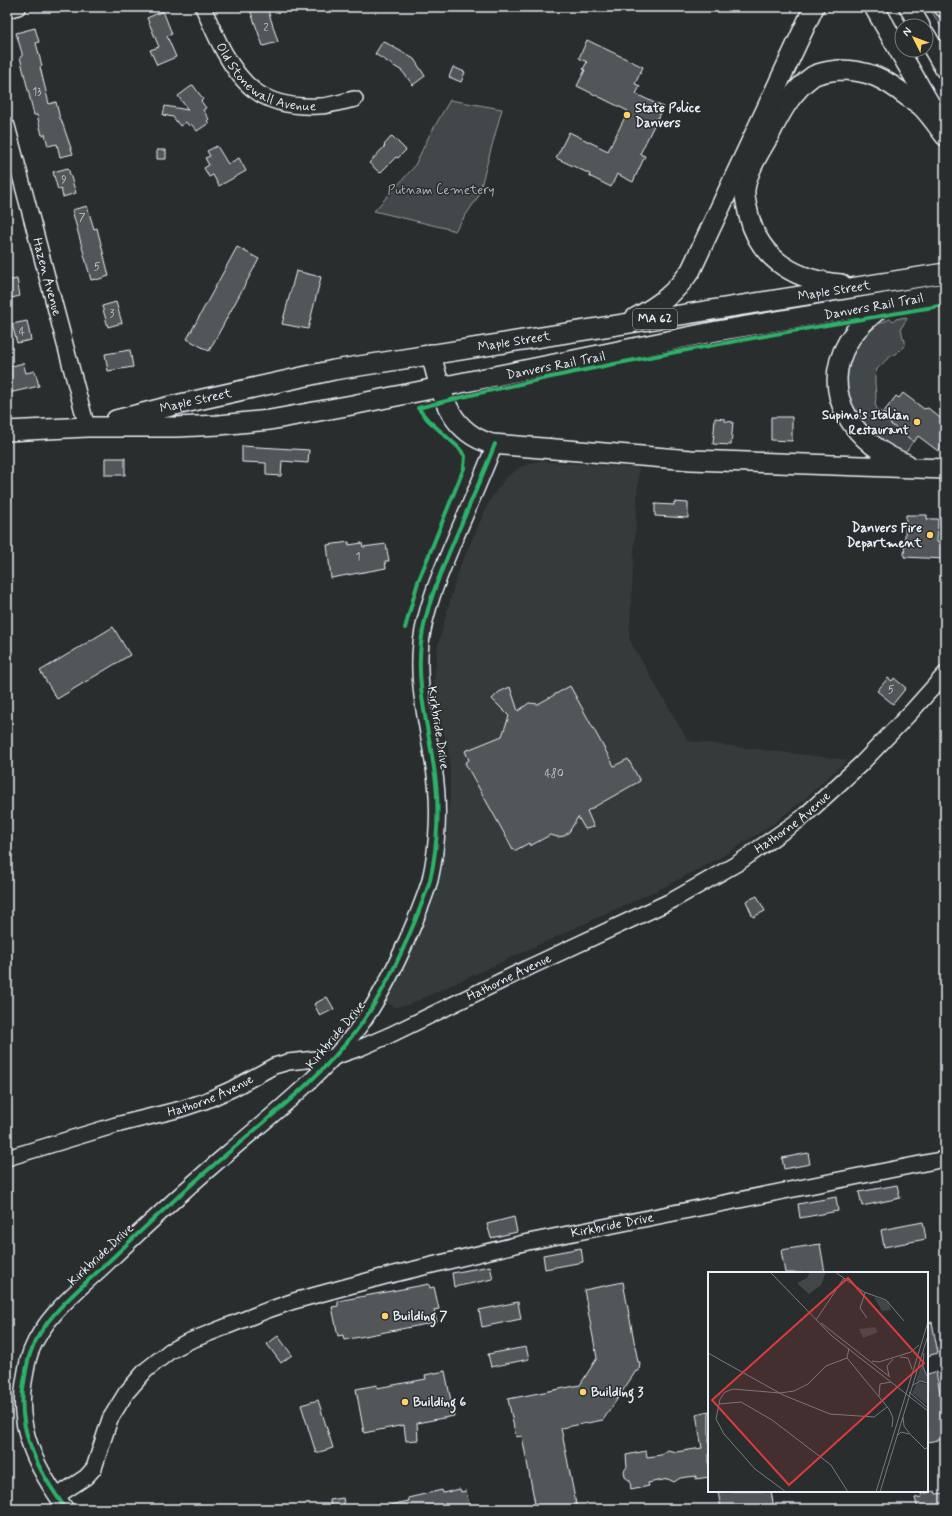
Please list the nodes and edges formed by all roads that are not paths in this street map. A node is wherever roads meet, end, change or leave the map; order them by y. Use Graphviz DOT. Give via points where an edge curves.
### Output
graph roads {
  1 [pos="18,7"];
  2 [pos="203,7"];
  3 [pos="814,7"];
  4 [pos="874,7"];
  5 [pos="909,7"];
  6 [pos="7,10"];
  7 [pos="915,18"];
  8 [pos="934,50"];
  9 [pos="945,69"];
  10 [pos="355,99"];
  11 [pos="7,126"];
  12 [pos="945,130"];
  13 [pos="945,136"];
  14 [pos="945,273"];
  15 [pos="878,284"];
  16 [pos="945,293"];
  17 [pos="887,302"];
  18 [pos="615,326"];
  19 [pos="432,354"];
  20 [pos="440,387"];
  21 [pos="87,427"];
  22 [pos="7,431"];
  23 [pos="495,444"];
  24 [pos="924,468"];
  25 [pos="945,469"];
  26 [pos="945,674"];
  27 [pos="334,1057"];
  28 [pos="7,1158"];
  29 [pos="945,1158"];
  30 [pos="57,1496"];
  31 [pos="66,1509"];
  1 -- 6 [label="street"];
  2 -- 10 [label="street, Old Stonewall Avenue" via="225,55 254,90 285,104 298,106 320,106"];
  3 -- 18 [label="main road" via="691,270 672,294 660,303"];
  4 -- 12 [label="main road"];
  5 -- 7 [label="main road"];
  8 -- 9 [label="main road"];
  11 -- 21 [label="street, Hazen Avenue"];
  13 -- 15 [label="main road" via="922,107 877,76 859,72 830,71 814,75 799,87 785,104 751,169 745,189 752,229 762,246 776,261 794,273 824,282"];
  14 -- 15 [label="main road, Maple Street / MA 62"];
  15 -- 18 [label="main road, Maple Street / MA 62"];
  16 -- 17 [label="main road, Maple Street / MA 62"];
  17 -- 20 [label="main road, Maple Street / MA 62" via="717,331"];
  17 -- 24 [label="main road" via="860,326 845,348 838,370 839,395 849,420 864,438 887,456"];
  18 -- 19 [label="main road, Maple Street / MA 62"];
  19 -- 20 [label="main road"];
  19 -- 21 [label="main road, Maple Street / MA 62" via="334,370"];
  20 -- 21 [label="main road, Maple Street / MA 62" via="270,420 220,425"];
  20 -- 23 [label="main road" via="448,409 462,427 476,438"];
  21 -- 22 [label="main road, Maple Street / MA 62"];
  23 -- 24 [label="main road" via="691,460"];
  23 -- 27 [label="street, Kirkbride Drive" via="431,598 421,644 422,701 437,796 436,837 430,879 400,957 387,983 368,1014"];
  24 -- 25 [label="main road"];
  26 -- 27 [label="street, Hathorne Avenue" via="912,712 820,803 738,863 673,900 390,1035"];
  27 -- 28 [label="street, Hathorne Avenue" via="274,1066 232,1090 205,1101"];
  27 -- 30 [label="street, Kirkbride Drive" via="305,1086 158,1214 71,1297 44,1327 27,1363 23,1389 23,1416 35,1461"];
  29 -- 30 [label="street, Kirkbride Drive" via="528,1242 324,1293 261,1312 187,1342 170,1351 146,1370 126,1393 110,1419 94,1468 86,1477"];
  30 -- 31 [label="street, Kirkbride Drive"];
}
